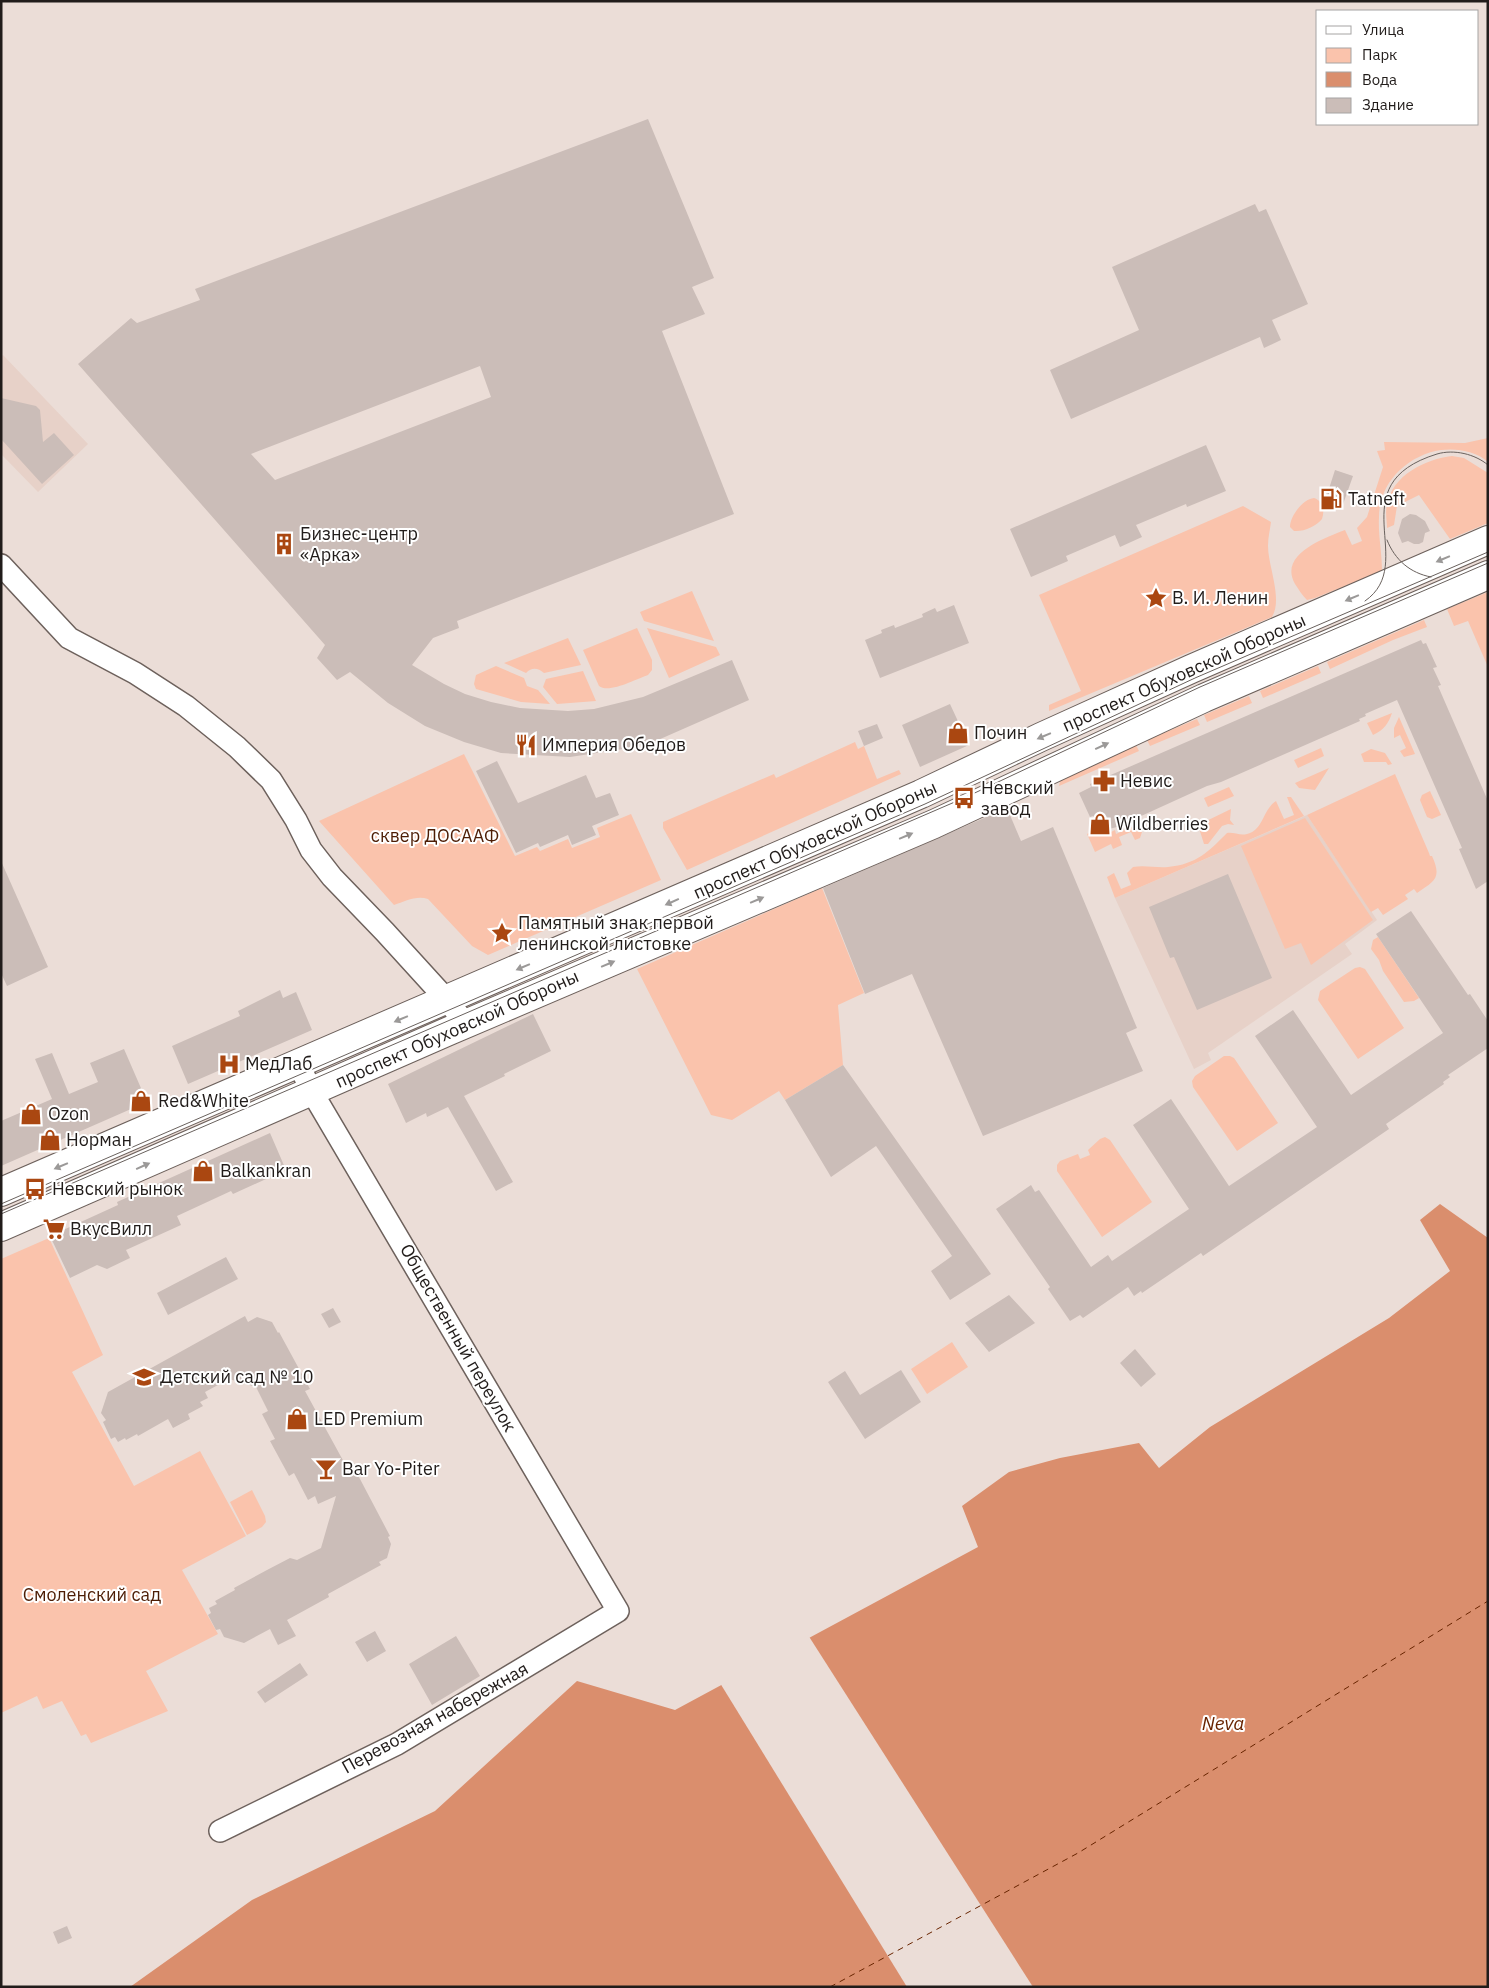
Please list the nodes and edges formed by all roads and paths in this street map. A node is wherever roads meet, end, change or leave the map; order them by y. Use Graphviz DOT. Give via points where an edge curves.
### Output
graph roads {
  1 [pos="1488,540"];
  2 [pos="1,565"];
  3 [pos="1488,575"];
  4 [pos="446,999"];
  5 [pos="466,1024"];
  6 [pos="298,1063"];
  7 [pos="312,1092"];
  8 [pos="1,1192"];
  9 [pos="1,1227"];
  10 [pos="618,1611"];
  11 [pos="220,1831"];
  1 -- 4 [label="main road, проспект Обуховской Обороны, one-way" via="1190,668 921,794"];
  2 -- 4 [label="street" via="69,638 135,673 186,706 237,747 271,780 310,850"];
  5 -- 3 [label="main road, проспект Обуховской Обороны, one-way" via="924,828 1204,698"];
  4 -- 5 [label="street"];
  4 -- 6 [label="main road, проспект Обуховской Обороны, one-way"];
  5 -- 7 [label="main road, проспект Обуховской Обороны"];
  6 -- 7 [label="street, Общественный переулок"];
  6 -- 8 [label="main road, проспект Обуховской Обороны, one-way"];
  9 -- 7 [label="main road, проспект Обуховской Обороны, one-way"];
  7 -- 10 [label="street, Общественный переулок"];
  10 -- 11 [label="street, Перевозная набережная" via="397,1744"];
}
